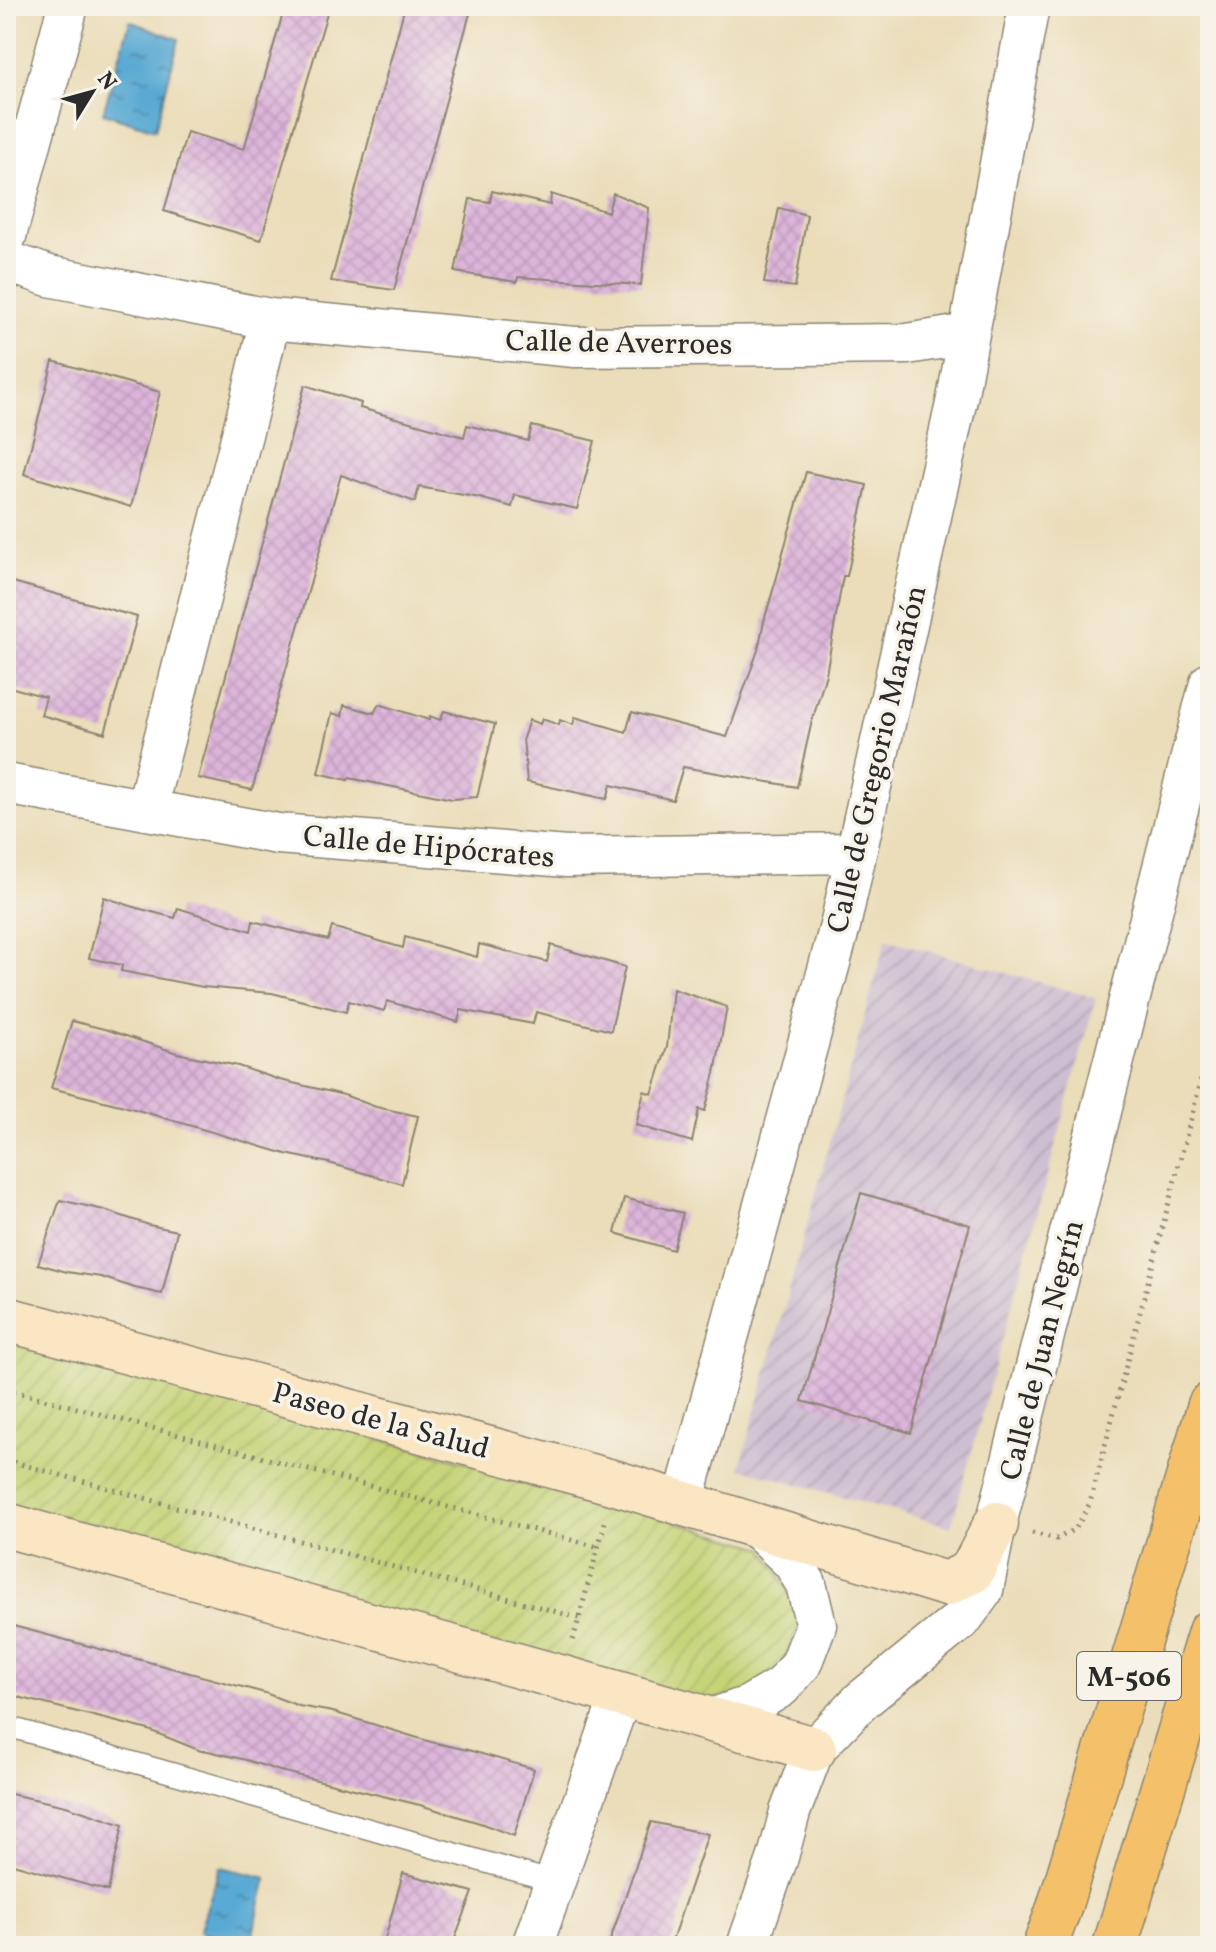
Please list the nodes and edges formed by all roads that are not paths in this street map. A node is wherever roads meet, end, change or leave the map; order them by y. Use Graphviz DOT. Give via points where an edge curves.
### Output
graph roads {
  1 [pos="68,6"];
  2 [pos="1029,6"];
  3 [pos="6,236"];
  4 [pos="6,261"];
  5 [pos="270,319"];
  6 [pos="969,334"];
  7 [pos="1210,683"];
  8 [pos="6,784"];
  9 [pos="146,810"];
  10 [pos="856,853"];
  11 [pos="6,1319"];
  12 [pos="1210,1405"];
  13 [pos="683,1503"];
  14 [pos="996,1524"];
  15 [pos="6,1525"];
  16 [pos="755,1526"];
  17 [pos="917,1575"];
  18 [pos="1210,1632"];
  19 [pos="926,1647"];
  20 [pos="621,1695"];
  21 [pos="709,1720"];
  22 [pos="6,1726"];
  23 [pos="814,1749"];
  24 [pos="555,1882"];
  25 [pos="532,1946"];
  26 [pos="747,1946"];
  27 [pos="1045,1946"];
  28 [pos="1115,1946"];
  1 -- 3 [label="street"];
  2 -- 6 [label="street, Calle de Gregorio Marañón"];
  4 -- 5 [label="street, Calle de Averroes" via="49,276"];
  5 -- 6 [label="street, Calle de Averroes" via="575,347 907,344"];
  5 -- 9 [label="street"];
  6 -- 10 [label="street, Calle de Gregorio Marañón"];
  7 -- 14 [label="street, Calle de Juan Negrín"];
  8 -- 9 [label="street, Calle de Hipócrates"];
  9 -- 10 [label="street, Calle de Hipócrates" via="278,834 567,857"];
  10 -- 13 [label="street, Calle de Gregorio Marañón"];
  11 -- 13 [label="street, Paseo de la Salud"];
  12 -- 27 [label="highway, M-506"];
  13 -- 16 [label="street, Paseo de la Salud"];
  14 -- 17 [label="street, Paseo de la Salud" via="971,1572 946,1584"];
  14 -- 19 [label="street, Calle de Juan Negrín" via="983,1590 962,1619"];
  15 -- 20 [label="street"];
  16 -- 17 [label="street, Paseo de la Salud"];
  16 -- 21 [label="street, Paseo de la Salud" via="793,1562 806,1584 816,1625 801,1664 781,1687"];
  17 -- 19 [label="street" via="933,1601 935,1622"];
  18 -- 28 [label="highway, M-506"];
  19 -- 23 [label="street, Calle de Juan Negrín"];
  20 -- 21 [label="street"];
  20 -- 24 [label="street"];
  21 -- 23 [label="street"];
  22 -- 24 [label="lane"];
  23 -- 26 [label="street, Calle de Juan Negrín"];
  24 -- 25 [label="street"];
}
